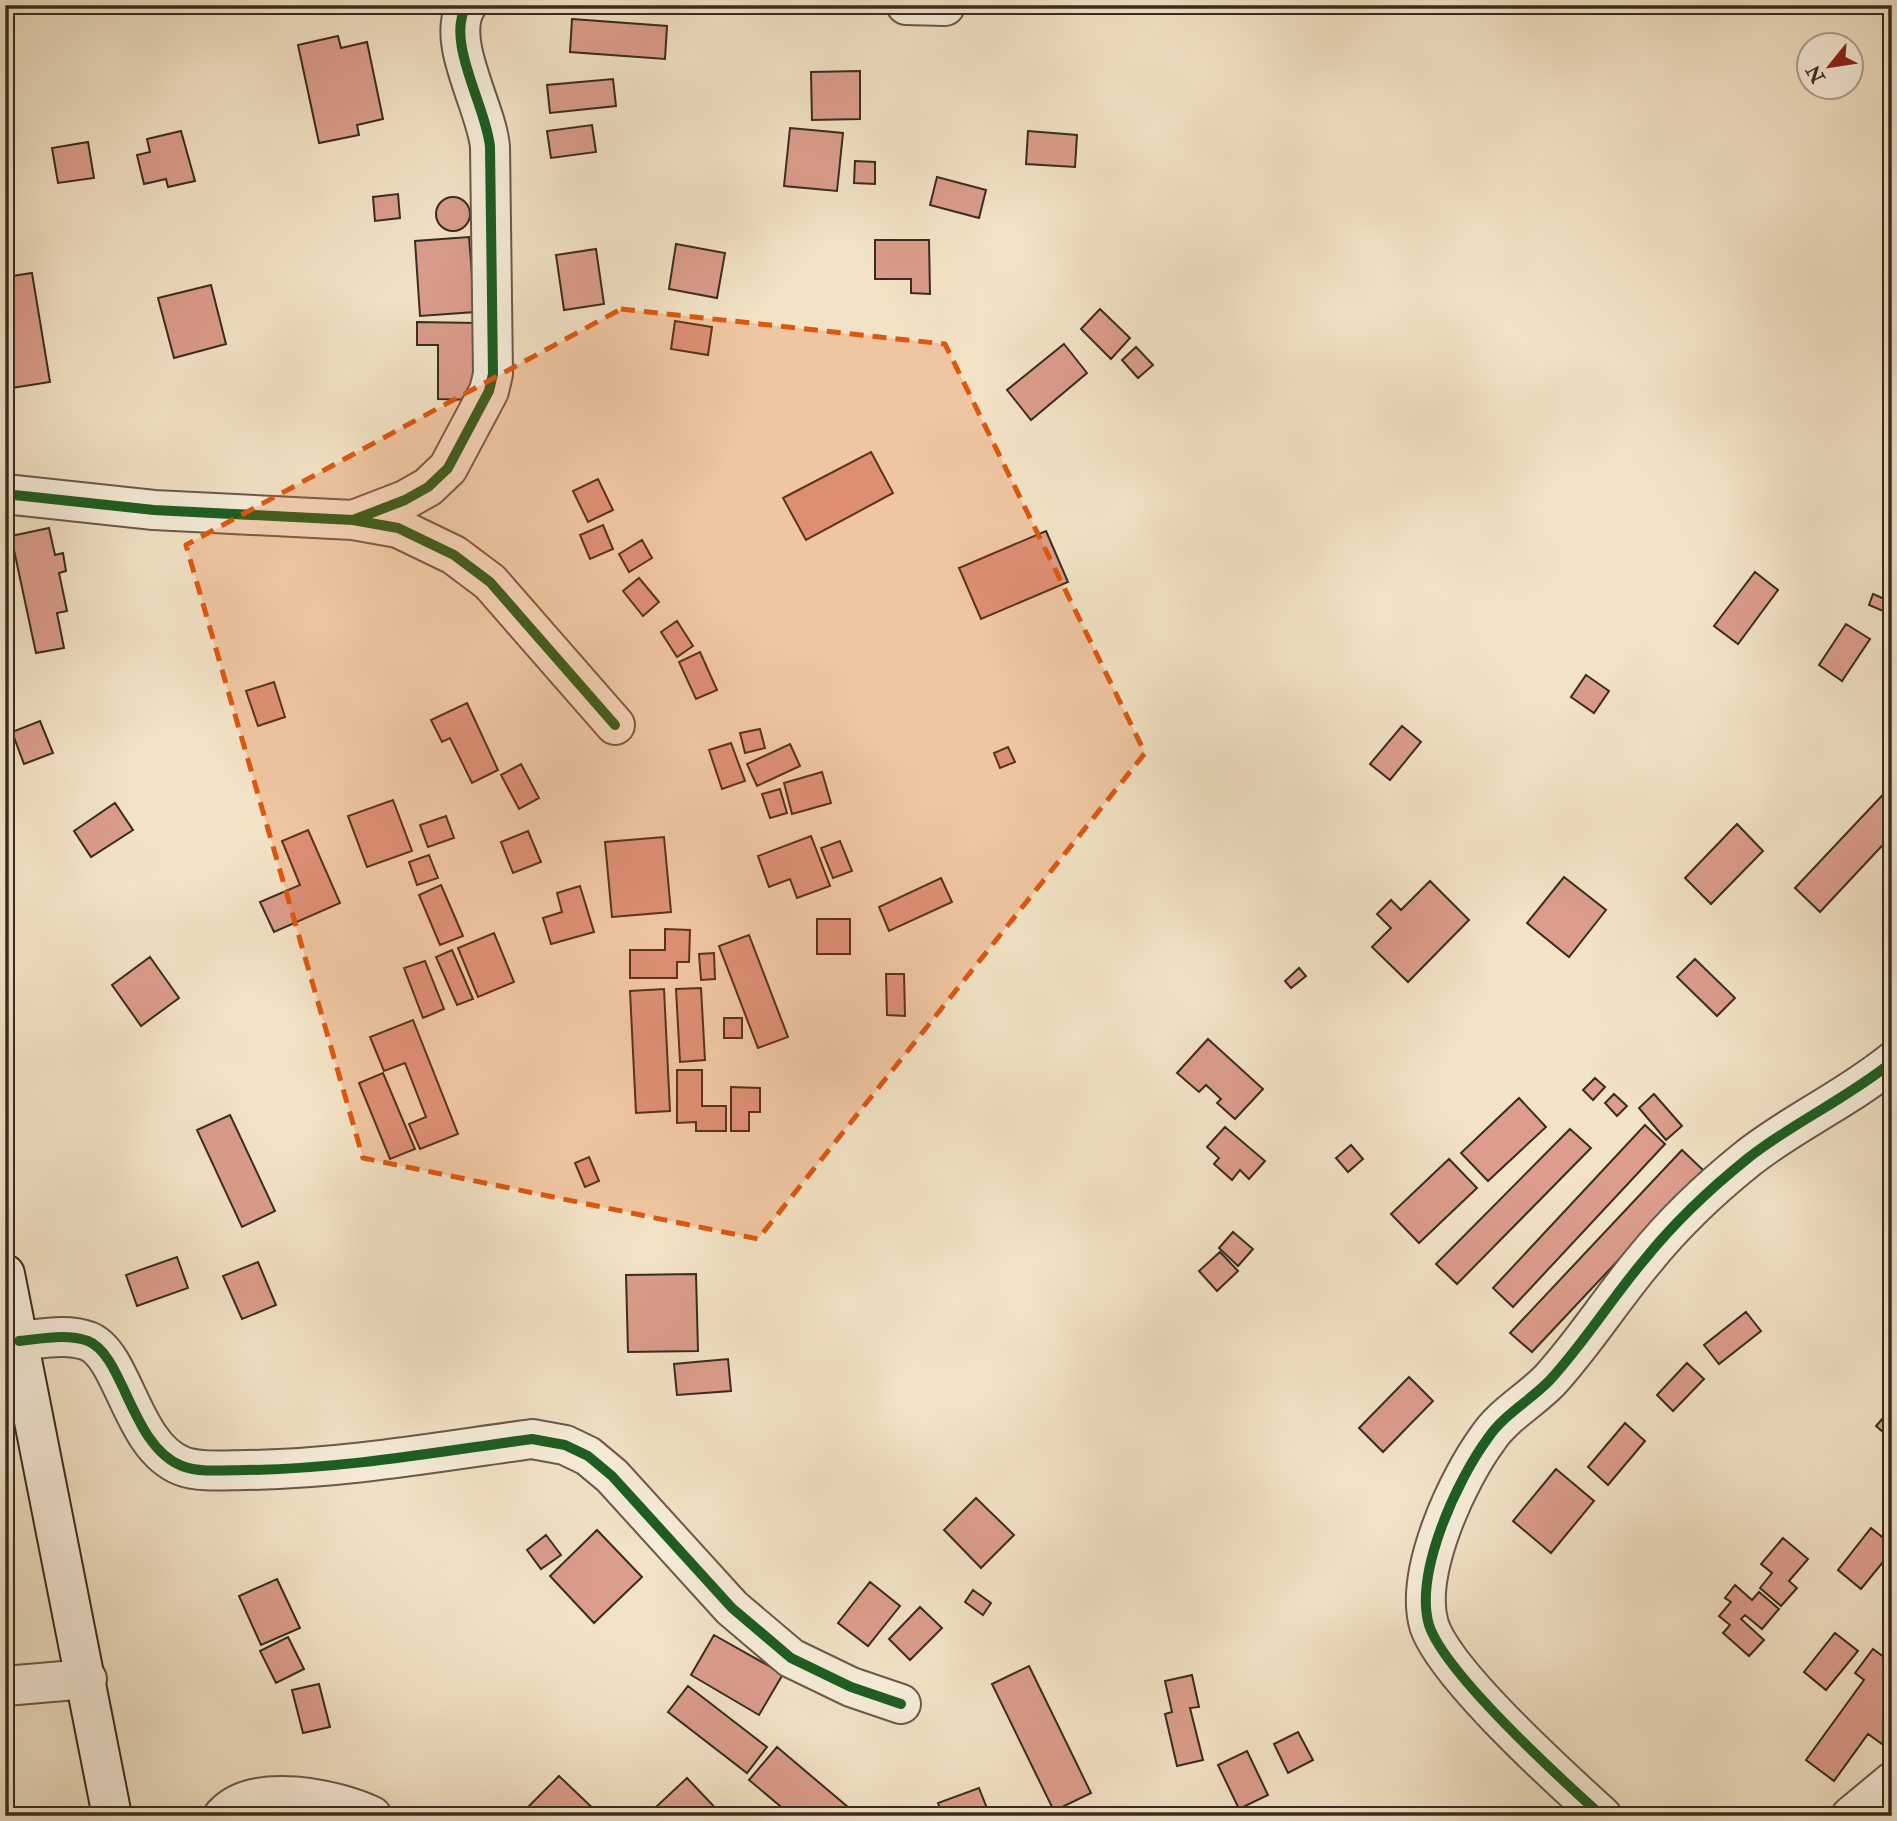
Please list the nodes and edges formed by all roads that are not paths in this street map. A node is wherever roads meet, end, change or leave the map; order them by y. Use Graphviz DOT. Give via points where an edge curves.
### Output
graph roads {
  1 [pos="467,5"];
  2 [pos="906,5"];
  3 [pos="945,6"];
  4 [pos="5,494"];
  5 [pos="353,520"];
  6 [pos="615,725"];
  7 [pos="1892,1062"];
  8 [pos="5,1274"];
  9 [pos="19,1341"];
  10 [pos="87,1679"];
  11 [pos="5,1686"];
  12 [pos="901,1704"];
  13 [pos="1892,1782"];
  14 [pos="112,1816"];
  15 [pos="223,1816"];
  16 [pos="372,1816"];
  17 [pos="1602,1816"];
  18 [pos="1852,1816"];
  1 -- 5 [label="street" via="460,24 463,48 490,147 493,374 489,391 448,468 405,500"];
  2 -- 3 [label="street"];
  4 -- 5 [label="street" via="154,510"];
  5 -- 6 [label="street" via="398,528 454,555 490,582"];
  7 -- 17 [label="street" via="1860,1088 1761,1149 1646,1257 1550,1380 1488,1436 1429,1563 1424,1596 1438,1645 1558,1777"];
  8 -- 9 [label="street"];
  9 -- 10 [label="street"];
  9 -- 12 [label="street" via="61,1337 88,1342 101,1351 134,1415 160,1451 183,1466 308,1469 532,1439 565,1445 612,1476 732,1608 791,1658 851,1687"];
  10 -- 11 [label="street"];
  10 -- 14 [label="street"];
  13 -- 18 [label="street"];
  15 -- 16 [label="street" via="261,1797 317,1798"];
}
